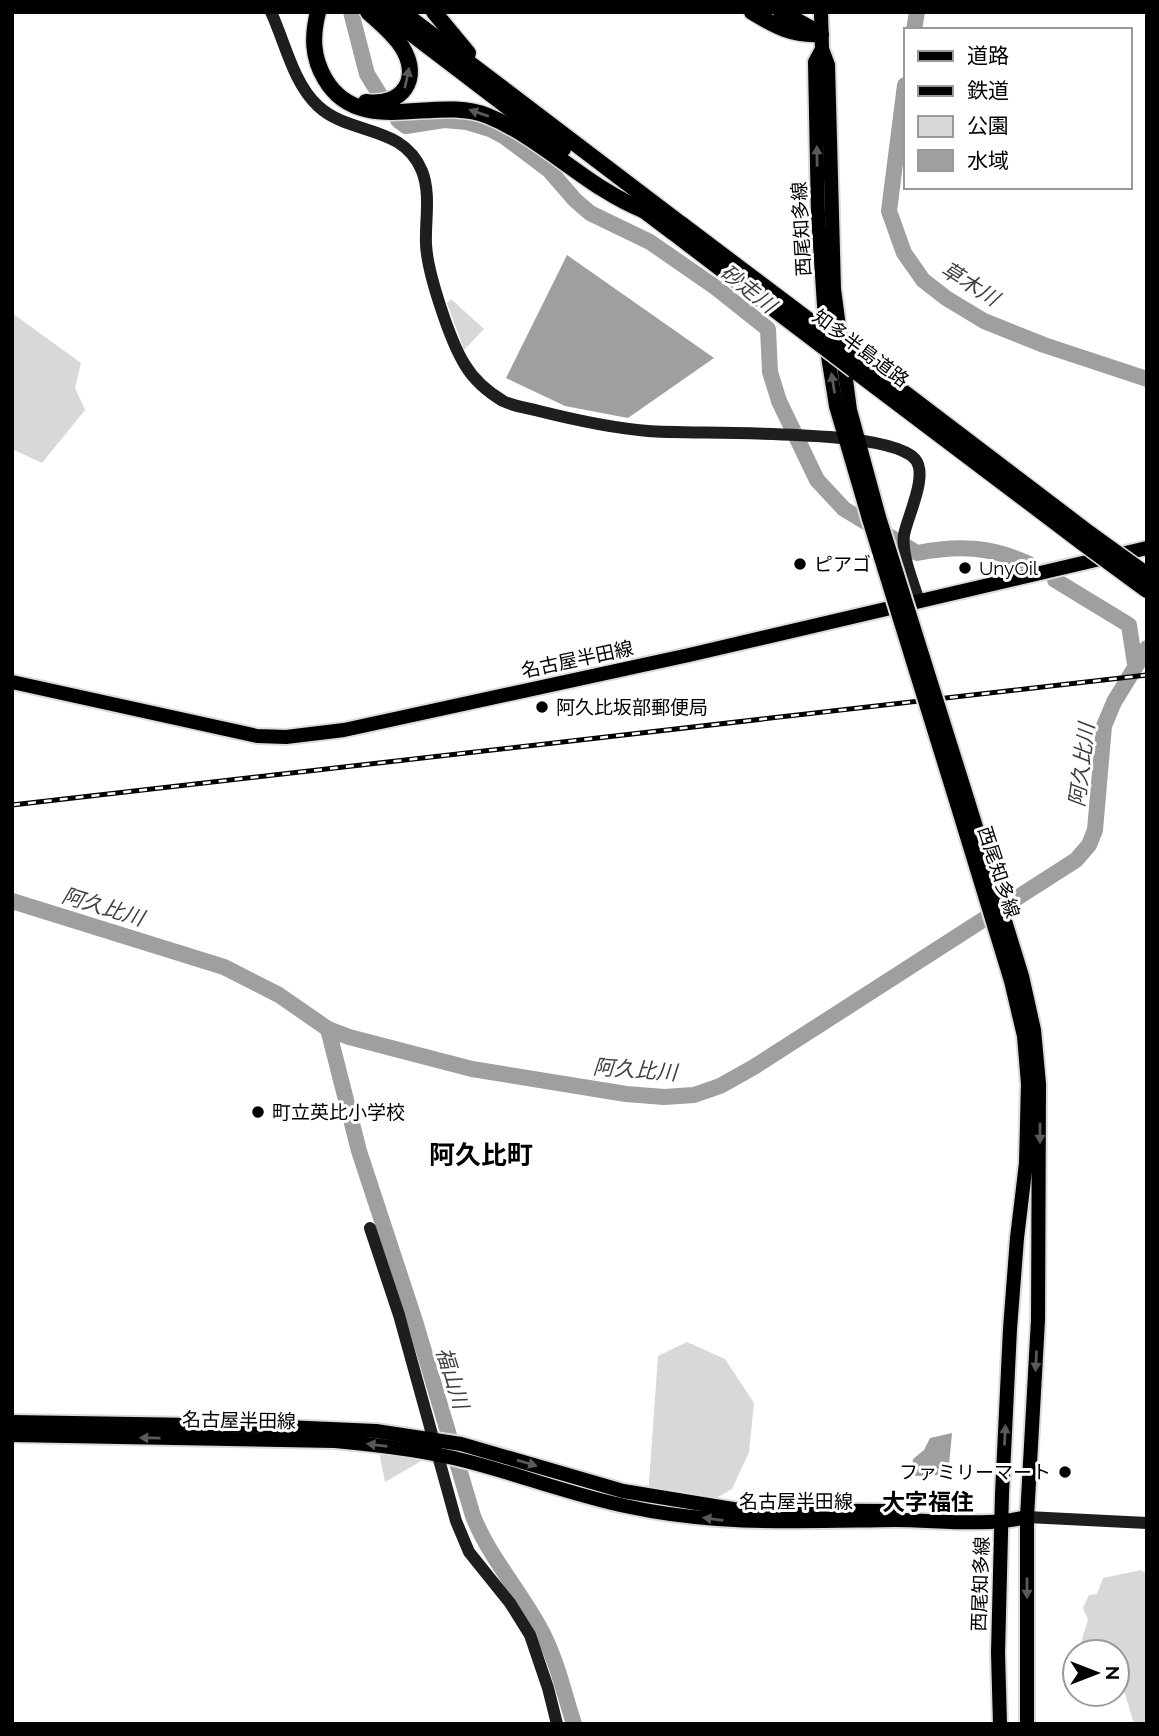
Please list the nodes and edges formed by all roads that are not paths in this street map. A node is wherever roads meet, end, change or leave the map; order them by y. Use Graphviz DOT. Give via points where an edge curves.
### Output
graph roads {
  1 [pos="271,12"];
  2 [pos="318,12"];
  3 [pos="327,12"];
  4 [pos="368,12"];
  5 [pos="383,12"];
  6 [pos="402,12"];
  7 [pos="433,12"];
  8 [pos="752,12"];
  9 [pos="812,12"];
  10 [pos="821,12"];
  11 [pos="785,15"];
  12 [pos="821,41"];
  13 [pos="320,63"];
  14 [pos="597,159"];
  15 [pos="643,210"];
  16 [pos="678,229"];
  17 [pos="851,441"];
  18 [pos="1087,538"];
  19 [pos="1147,548"];
  20 [pos="1147,575"];
  21 [pos="1147,590"];
  22 [pos="919,602"];
  23 [pos="13,686"];
  24 [pos="1001,925"];
  25 [pos="370,1228"];
  26 [pos="12,1422"];
  27 [pos="12,1435"];
  28 [pos="437,1439"];
  29 [pos="442,1456"];
  30 [pos="1027,1517"];
  31 [pos="1002,1519"];
  32 [pos="1147,1523"];
  33 [pos="557,1724"];
  34 [pos="1000,1724"];
  35 [pos="1027,1724"];
  1 -- 17 [label="street" via="311,99 343,123 392,137 418,163 426,184 426,254 432,278 460,356 484,387 505,402 616,428"];
  2 -- 13 [label="highway" via="313,42"];
  3 -- 13 [label="highway"];
  13 -- 4 [label="highway, one-way" via="338,86 358,99 376,103 401,95 410,77 407,56"];
  5 -- 15 [label="highway, 知多半島道路"];
  6 -- 14 [label="highway, 知多半島道路"];
  7 -- 14 [label="highway" via="475,59 593,148"];
  8 -- 12 [label="highway" via="784,31"];
  9 -- 11 [label="highway" via="807,18"];
  10 -- 12 [label="main road, 西尾知多線"];
  11 -- 12 [label="highway"];
  12 -- 17 [label="main road, 西尾知多線" via="828,65 834,289"];
  15 -- 13 [label="highway, one-way" via="617,199 513,127 485,114 451,108 391,113 359,108 332,90"];
  14 -- 16 [label="highway, 知多半島道路"];
  15 -- 16 [label="highway, 知多半島道路"];
  16 -- 18 [label="highway, 知多半島道路, bridge"];
  17 -- 22 [label="street" via="903,451 920,469 903,538"];
  17 -- 24 [label="main road, 西尾知多線, bridge"];
  18 -- 20 [label="highway, 知多半島道路, bridge"];
  18 -- 21 [label="highway, 知多半島道路, bridge"];
  19 -- 22 [label="main road, 名古屋半田線"];
  22 -- 23 [label="main road, 名古屋半田線" via="314,735 276,737 229,731"];
  24 -- 30 [label="main road, 西尾知多線, one-way" via="1022,976 1040,1084 1038,1320"];
  31 -- 24 [label="main road, 西尾知多線, one-way" via="1010,1329 1027,1163 1028,1084 1024,1036"];
  25 -- 28 [label="street"];
  26 -- 28 [label="main road, 名古屋半田線" via="336,1427"];
  29 -- 27 [label="main road, 名古屋半田線, one-way" via="335,1441"];
  28 -- 29 [label="street"];
  28 -- 31 [label="main road, 名古屋半田線, one-way" via="623,1491 739,1510 883,1511"];
  31 -- 29 [label="main road, 名古屋半田線, one-way" via="720,1521 630,1507"];
  29 -- 33 [label="street" via="456,1521 469,1552 530,1635"];
  30 -- 31 [label="main road, 名古屋半田線"];
  30 -- 32 [label="street"];
  30 -- 35 [label="main road, 西尾知多線, one-way"];
  31 -- 34 [label="main road, 西尾知多線"];
}
